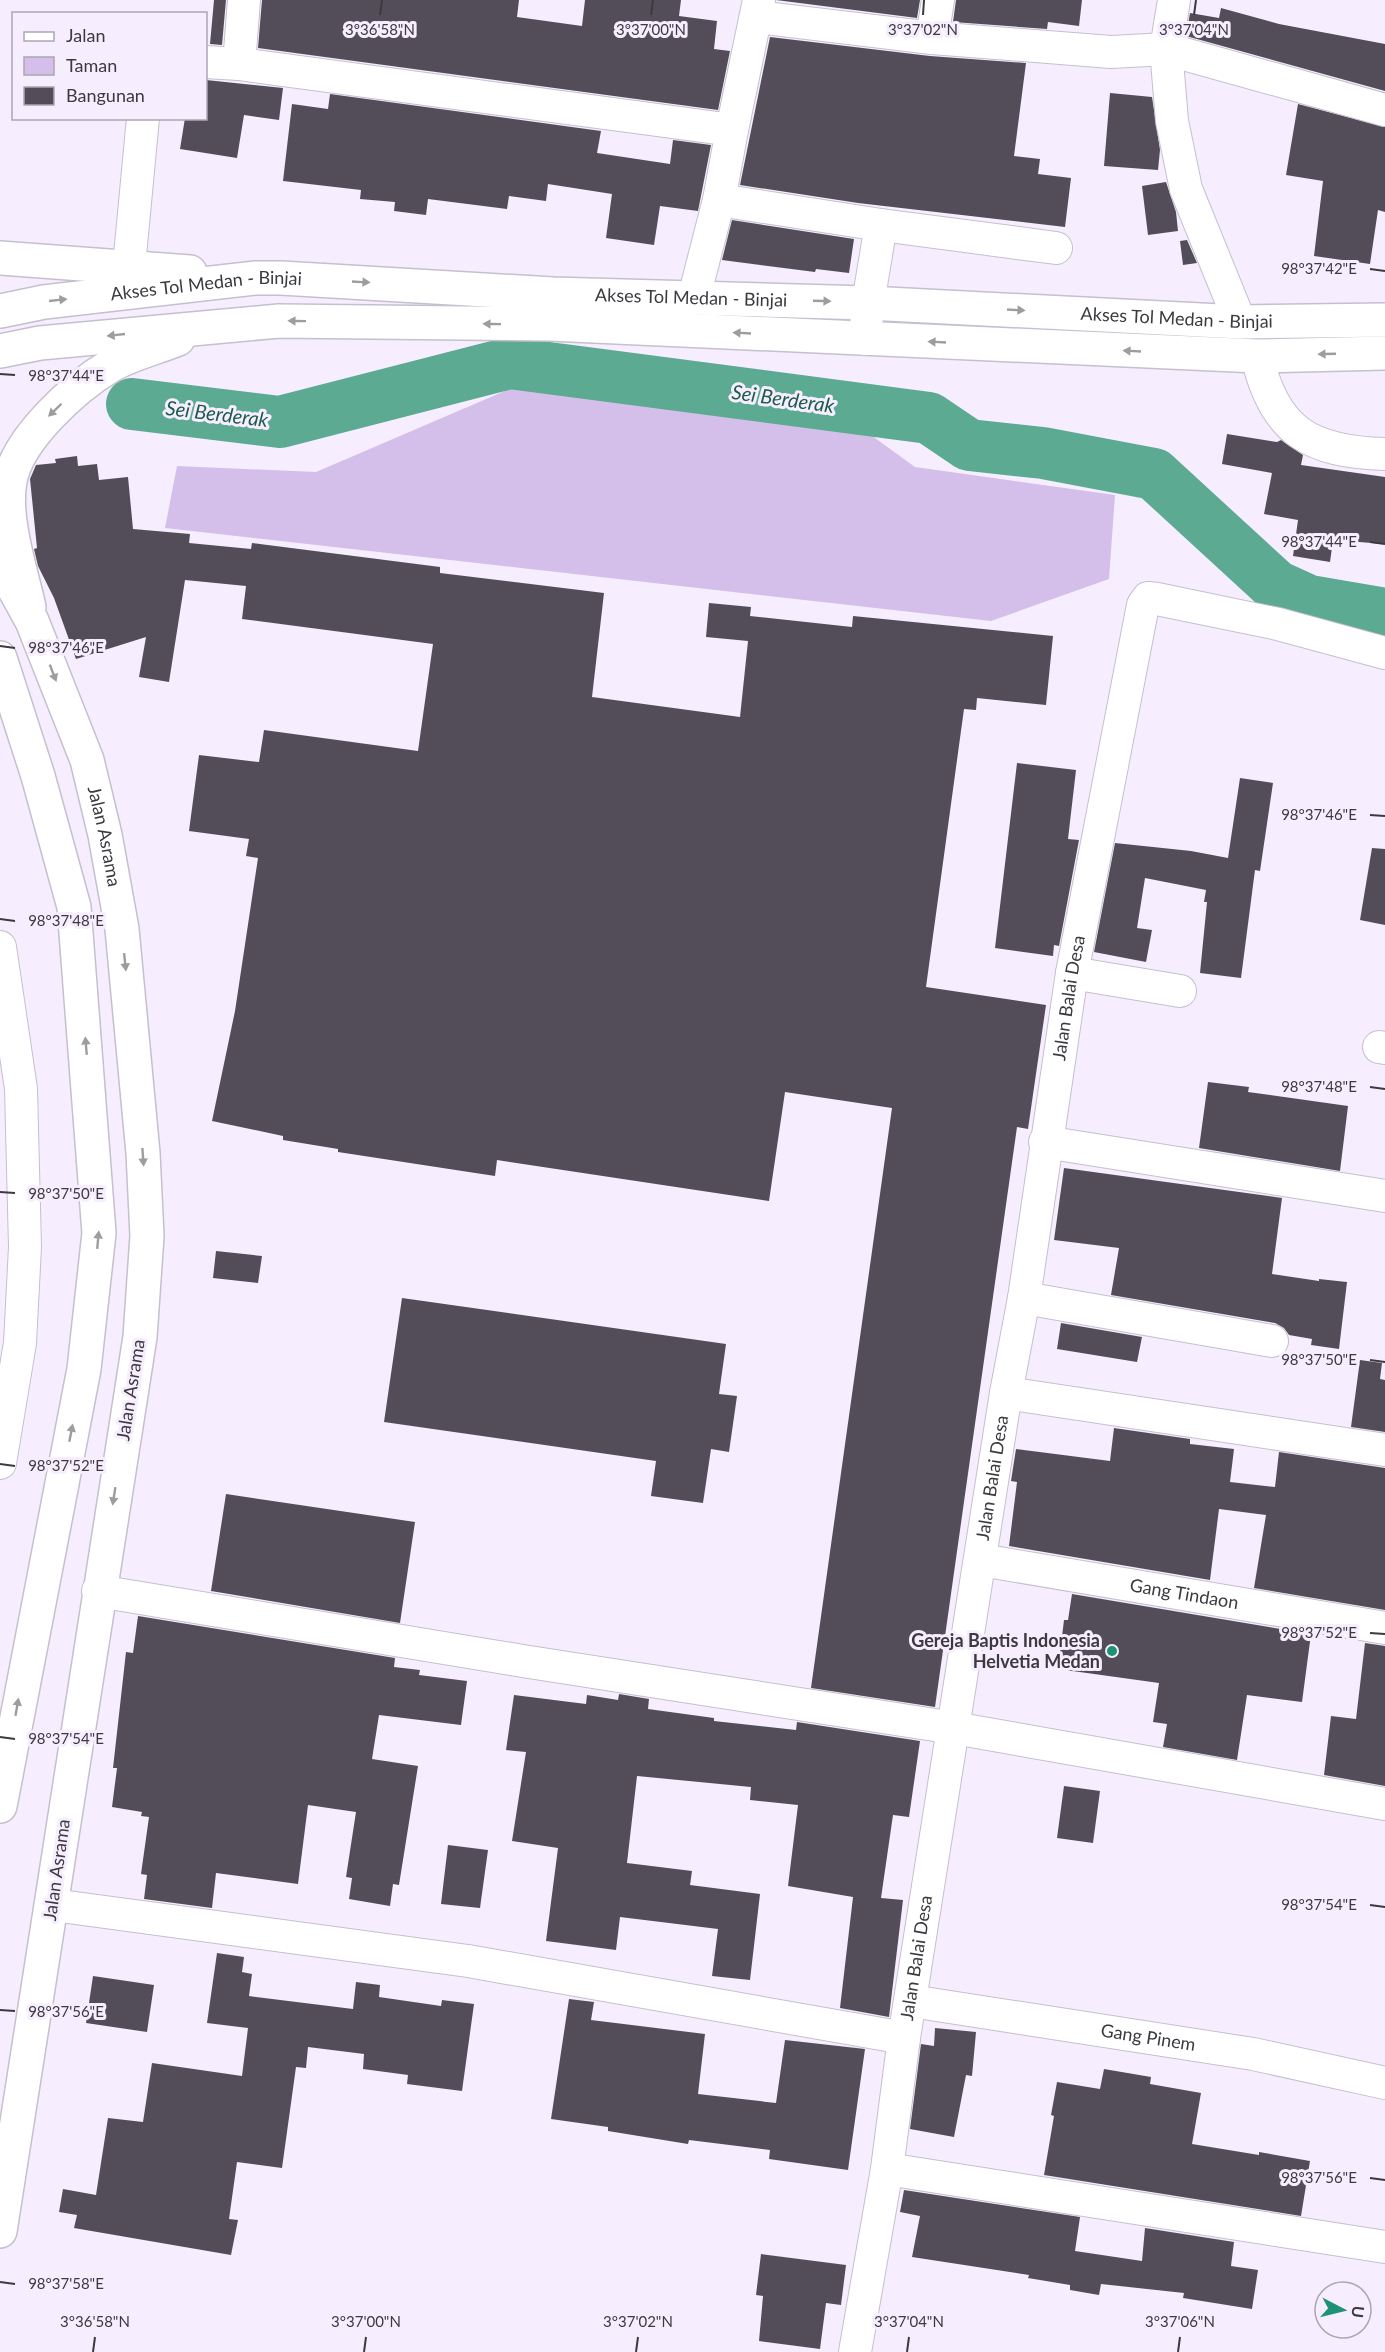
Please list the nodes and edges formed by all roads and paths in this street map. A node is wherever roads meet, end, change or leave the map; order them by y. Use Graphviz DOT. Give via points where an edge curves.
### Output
graph roads {
  1 [pos="244,0"];
  2 [pos="938,0"];
  3 [pos="1174,0"];
  4 [pos="758,8"];
  5 [pos="932,38"];
  6 [pos="1166,49"];
  7 [pos="207,62"];
  8 [pos="238,64"];
  9 [pos="1385,110"];
  10 [pos="143,120"];
  11 [pos="732,130"];
  12 [pos="719,200"];
  13 [pos="881,225"];
  14 [pos="1056,248"];
  15 [pos="0,258"];
  16 [pos="129,266"];
  17 [pos="256,279"];
  18 [pos="693,297"];
  19 [pos="868,303"];
  20 [pos="0,310"];
  21 [pos="1385,320"];
  22 [pos="1240,322"];
  23 [pos="216,325"];
  24 [pos="865,339"];
  25 [pos="0,351"];
  26 [pos="1385,353"];
  27 [pos="1257,356"];
  28 [pos="1385,454"];
  29 [pos="0,564"];
  30 [pos="32,621"];
  31 [pos="1385,653"];
  32 [pos="0,658"];
  33 [pos="0,947"];
  34 [pos="1072,973"];
  35 [pos="1180,991"];
  36 [pos="1045,1142"];
  37 [pos="1385,1196"];
  38 [pos="1024,1298"];
  39 [pos="10,1341"];
  40 [pos="1272,1341"];
  41 [pos="1006,1393"];
  42 [pos="1385,1450"];
  43 [pos="0,1463"];
  44 [pos="981,1560"];
  45 [pos="98,1591"];
  46 [pos="1385,1628"];
  47 [pos="954,1728"];
  48 [pos="1385,1804"];
  49 [pos="0,1806"];
  50 [pos="52,1905"];
  51 [pos="911,2001"];
  52 [pos="904,2038"];
  53 [pos="1385,2083"];
  54 [pos="887,2169"];
  55 [pos="0,2231"];
  56 [pos="1385,2247"];
  57 [pos="855,2352"];
  1 -- 8 [label="street"];
  2 -- 5 [label="street"];
  3 -- 6 [label="street"];
  4 -- 5 [label="street"];
  4 -- 11 [label="street"];
  5 -- 6 [label="street" via="1112,52"];
  6 -- 9 [label="street"];
  6 -- 22 [label="street" via="1172,121 1186,189"];
  7 -- 8 [label="street"];
  8 -- 11 [label="street"];
  10 -- 16 [label="street"];
  11 -- 12 [label="street"];
  12 -- 13 [label="street"];
  12 -- 18 [label="street"];
  13 -- 14 [label="street"];
  13 -- 19 [label="street"];
  15 -- 16 [label="main road"];
  16 -- 17 [label="main road"];
  17 -- 18 [label="main road, Akses Tol Medan - Binjai, one-way"];
  20 -- 17 [label="main road, Akses Tol Medan - Binjai, one-way"];
  18 -- 19 [label="main road, Akses Tol Medan - Binjai, one-way"];
  19 -- 22 [label="main road, Akses Tol Medan - Binjai, one-way"];
  19 -- 24 [label="street"];
  21 -- 22 [label="main road, Akses Tol Medan - Binjai"];
  24 -- 23 [label="main road, Akses Tol Medan - Binjai, one-way" via="550,324 279,321"];
  23 -- 25 [label="main road, Akses Tol Medan - Binjai, one-way" via="40,343"];
  23 -- 30 [label="main road, one-way" via="111,366 53,411 24,448 10,480 10,516"];
  27 -- 24 [label="main road, Akses Tol Medan - Binjai, one-way"];
  26 -- 27 [label="main road, Akses Tol Medan - Binjai, one-way"];
  27 -- 28 [label="street" via="1277,411 1294,429 1329,448"];
  29 -- 30 [label="main road, Jalan Asrama"];
  30 -- 45 [label="main road, Jalan Asrama, one-way" via="87,760 105,835 122,929 143,1153 147,1236 140,1337"];
  31 -- 34 [label="street, Jalan Balai Desa" via="1278,624 1148,598 1143,605"];
  49 -- 32 [label="main road, one-way" via="84,1368 99,1233 74,908"];
  33 -- 39 [label="street" via="21,1089 25,1247"];
  34 -- 35 [label="street"];
  34 -- 36 [label="street, Jalan Balai Desa"];
  36 -- 37 [label="street"];
  36 -- 38 [label="street, Jalan Balai Desa"];
  38 -- 40 [label="street"];
  38 -- 41 [label="street, Jalan Balai Desa"];
  39 -- 43 [label="street"];
  41 -- 42 [label="street"];
  41 -- 44 [label="street, Jalan Balai Desa"];
  44 -- 46 [label="street, Gang Tindaon"];
  44 -- 47 [label="street, Jalan Balai Desa"];
  45 -- 47 [label="street"];
  45 -- 50 [label="main road, Jalan Asrama"];
  47 -- 48 [label="street"];
  47 -- 51 [label="street, Jalan Balai Desa"];
  50 -- 52 [label="street" via="468,1961"];
  50 -- 55 [label="main road, Jalan Asrama"];
  51 -- 52 [label="street, Jalan Balai Desa"];
  51 -- 53 [label="street, Gang Pinem" via="1253,2054"];
  52 -- 54 [label="street, Jalan Balai Desa"];
  54 -- 56 [label="street"];
  54 -- 57 [label="street, Jalan Balai Desa"];
}
